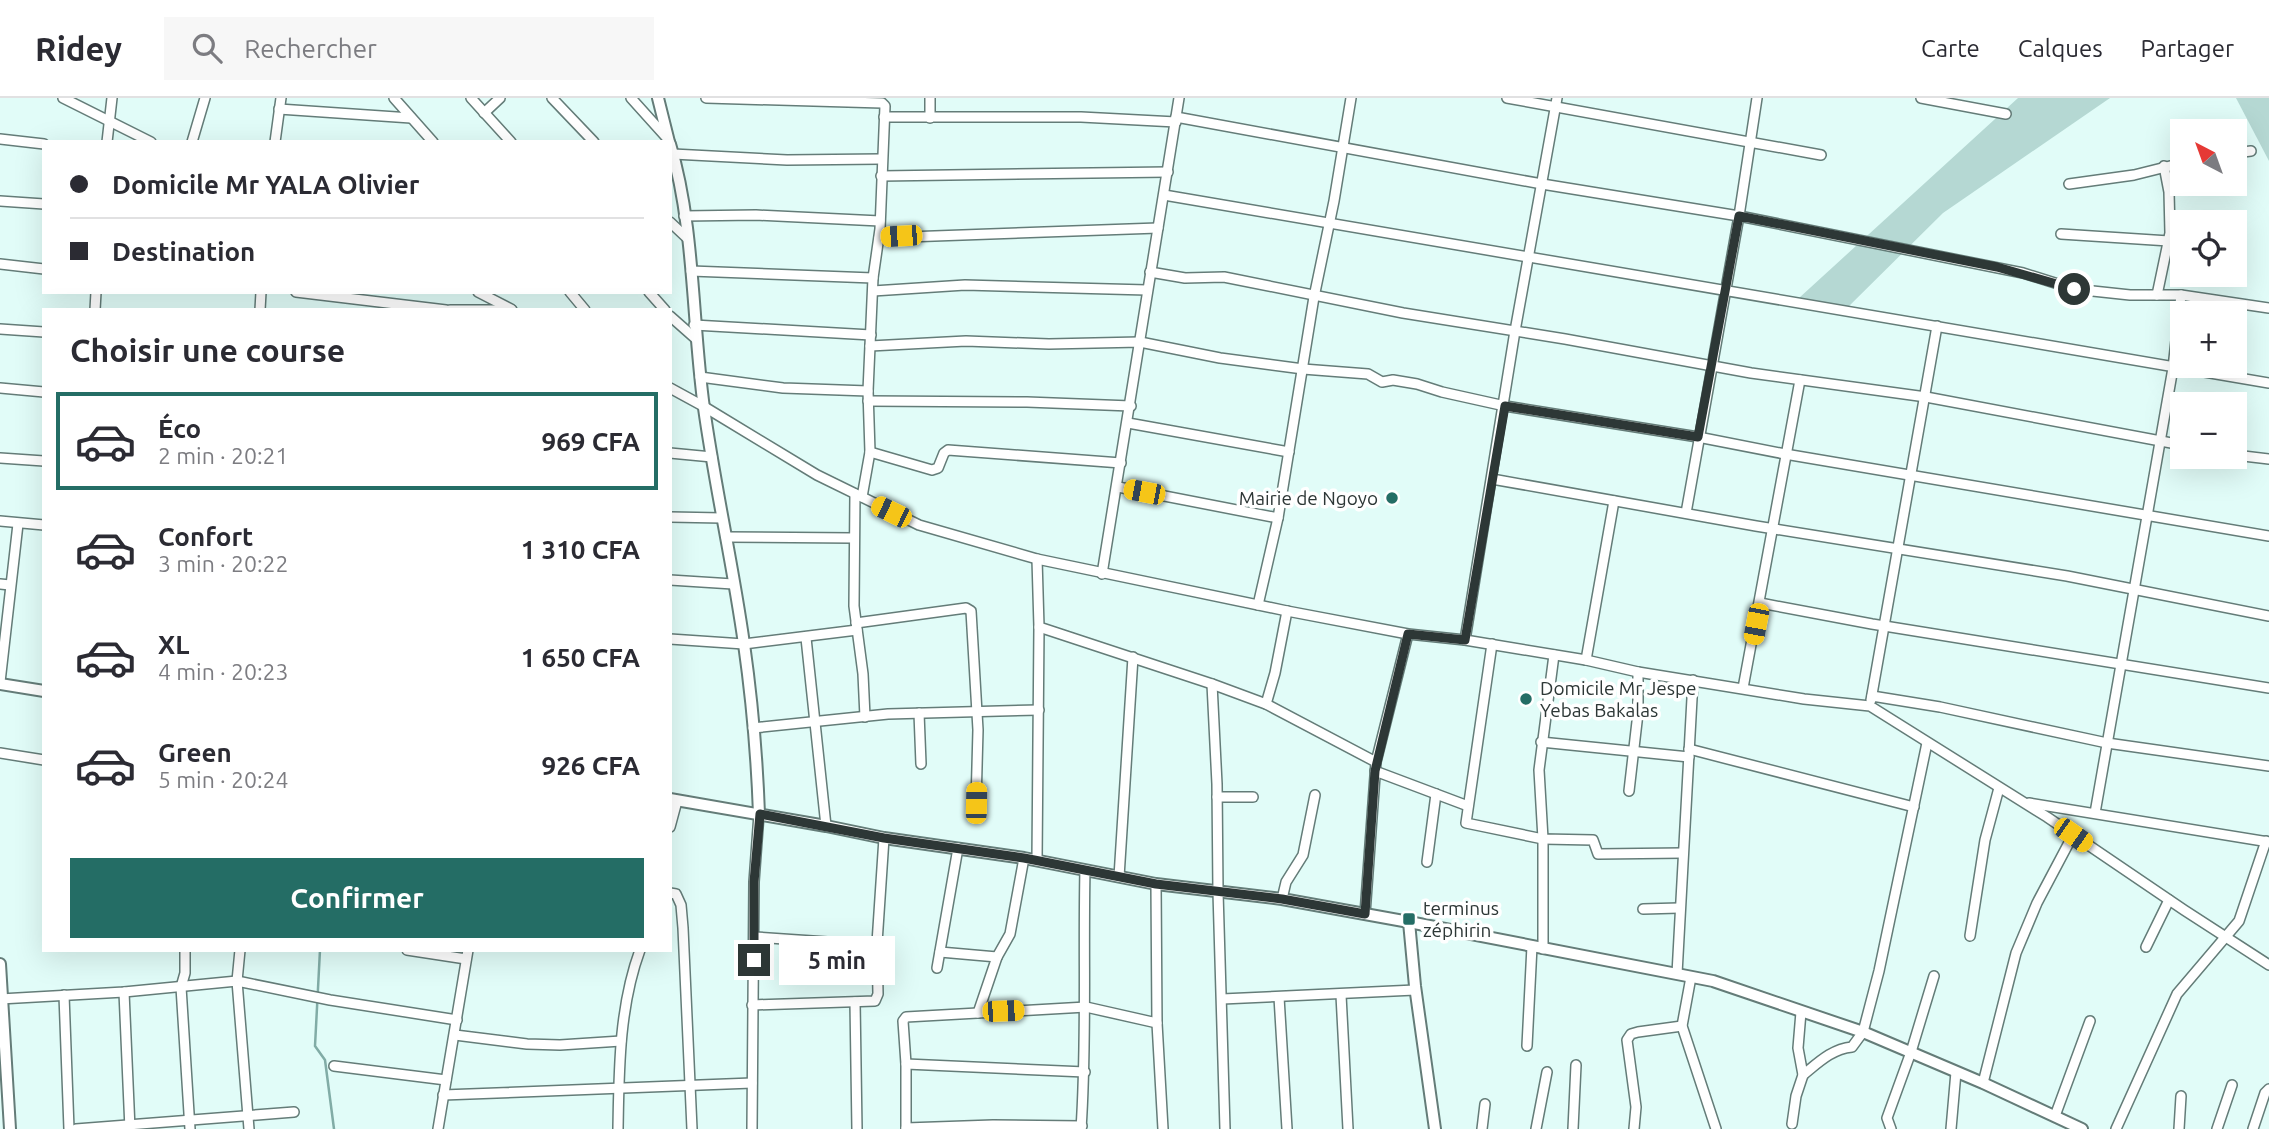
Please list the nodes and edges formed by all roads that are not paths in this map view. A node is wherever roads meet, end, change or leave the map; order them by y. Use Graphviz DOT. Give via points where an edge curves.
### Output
graph roads {
  1 [pos="63,98"];
  2 [pos="112,98"];
  3 [pos="205,98"];
  4 [pos="281,98"];
  5 [pos="394,98"];
  6 [pos="471,98"];
  7 [pos="500,98"];
  8 [pos="552,98"];
  9 [pos="631,98"];
  10 [pos="658,98"];
  11 [pos="706,98"];
  12 [pos="930,98"];
  13 [pos="1180,98"];
  14 [pos="1351,98"];
  15 [pos="1507,98"];
  16 [pos="1757,98"];
  17 [pos="1921,98"];
  18 [pos="1556,103"];
  19 [pos="279,108"];
  20 [pos="484,113"];
  21 [pos="2006,114"];
  22 [pos="884,117"];
  23 [pos="411,118"];
  24 [pos="930,118"];
  25 [pos="1176,119"];
  26 [pos="110,120"];
  27 [pos="0,139"];
  28 [pos="107,140"];
  29 [pos="147,140"];
  30 [pos="193,140"];
  31 [pos="275,140"];
  32 [pos="431,140"];
  33 [pos="509,140"];
  34 [pos="592,140"];
  35 [pos="666,140"];
  36 [pos="669,140"];
  37 [pos="1749,143"];
  38 [pos="42,144"];
  39 [pos="672,145"];
  40 [pos="1343,147"];
  41 [pos="2251,150"];
  42 [pos="2247,151"];
  43 [pos="672,155"];
  44 [pos="1821,155"];
  45 [pos="881,159"];
  46 [pos="2170,165"];
  47 [pos="2164,166"];
  48 [pos="1168,172"];
  49 [pos="881,176"];
  50 [pos="1542,184"];
  51 [pos="2070,184"];
  52 [pos="1164,195"];
  53 [pos="0,201"];
  54 [pos="42,204"];
  55 [pos="684,216"];
  56 [pos="1739,216"];
  57 [pos="880,221"];
  58 [pos="1330,223"];
  59 [pos="672,224"];
  60 [pos="1158,228"];
  61 [pos="2061,234"];
  62 [pos="687,238"];
  63 [pos="879,238"];
  64 [pos="2169,241"];
  65 [pos="1529,255"];
  66 [pos="0,264"];
  67 [pos="42,269"];
  68 [pos="691,271"];
  69 [pos="1150,272"];
  70 [pos="873,278"];
  71 [pos="1725,289"];
  72 [pos="1147,290"];
  73 [pos="873,291"];
  74 [pos="313,294"];
  75 [pos="482,294"];
  76 [pos="572,294"];
  77 [pos="651,294"];
  78 [pos="2157,295"];
  79 [pos="2181,295"];
  80 [pos="1314,297"];
  81 [pos="2180,301"];
  82 [pos="431,308"];
  83 [pos="508,308"];
  84 [pos="583,308"];
  85 [pos="663,308"];
  86 [pos="2269,308"];
  87 [pos="672,318"];
  88 [pos="694,325"];
  89 [pos="1937,326"];
  90 [pos="0,329"];
  91 [pos="1515,331"];
  92 [pos="42,332"];
  93 [pos="696,339"];
  94 [pos="870,340"];
  95 [pos="1140,342"];
  96 [pos="1712,366"];
  97 [pos="2170,367"];
  98 [pos="1303,369"];
  99 [pos="700,377"];
  100 [pos="2171,378"];
  101 [pos="2237,378"];
  102 [pos="1800,380"];
  103 [pos="2269,383"];
  104 [pos="0,388"];
  105 [pos="672,389"];
  106 [pos="42,392"];
  107 [pos="868,396"];
  108 [pos="1926,397"];
  109 [pos="704,406"];
  110 [pos="1130,406"];
  111 [pos="1505,406"];
  112 [pos="1128,423"];
  113 [pos="1698,437"];
  114 [pos="2160,441"];
  115 [pos="2170,443"];
  116 [pos="870,452"];
  117 [pos="672,453"];
  118 [pos="1289,453"];
  119 [pos="1785,454"];
  120 [pos="2247,456"];
  121 [pos="712,457"];
  122 [pos="0,458"];
  123 [pos="2269,459"];
  124 [pos="42,461"];
  125 [pos="1121,463"];
  126 [pos="1911,475"];
  127 [pos="1492,479"];
  128 [pos="1118,487"];
  129 [pos="858,496"];
  130 [pos="1614,501"];
  131 [pos="1686,513"];
  132 [pos="2147,515"];
  133 [pos="672,517"];
  134 [pos="1278,517"];
  135 [pos="722,519"];
  136 [pos="0,521"];
  137 [pos="19,524"];
  138 [pos="42,525"];
  139 [pos="1773,529"];
  140 [pos="2269,536"];
  141 [pos="726,537"];
  142 [pos="853,537"];
  143 [pos="1899,550"];
  144 [pos="1037,559"];
  145 [pos="1102,574"];
  146 [pos="672,580"];
  147 [pos="0,584"];
  148 [pos="733,584"];
  149 [pos="10,585"];
  150 [pos="2134,590"];
  151 [pos="1760,603"];
  152 [pos="1258,605"];
  153 [pos="1287,611"];
  154 [pos="2269,616"];
  155 [pos="856,626"];
  156 [pos="1885,626"];
  157 [pos="1039,627"];
  158 [pos="1408,634"];
  159 [pos="806,638"];
  160 [pos="672,639"];
  161 [pos="1465,640"];
  162 [pos="744,644"];
  163 [pos="1492,644"];
  164 [pos="1554,654"];
  165 [pos="1133,657"];
  166 [pos="1586,660"];
  167 [pos="2121,663"];
  168 [pos="1638,672"];
  169 [pos="1693,680"];
  170 [pos="0,683"];
  171 [pos="1212,684"];
  172 [pos="1743,688"];
  173 [pos="2269,688"];
  174 [pos="42,691"];
  175 [pos="1871,701"];
  176 [pos="1266,704"];
  177 [pos="1039,710"];
  178 [pos="977,711"];
  179 [pos="919,713"];
  180 [pos="865,716"];
  181 [pos="814,722"];
  182 [pos="753,728"];
  183 [pos="1541,741"];
  184 [pos="1927,743"];
  185 [pos="2107,743"];
  186 [pos="1634,752"];
  187 [pos="0,753"];
  188 [pos="1689,753"];
  189 [pos="42,760"];
  190 [pos="921,764"];
  191 [pos="1375,766"];
  192 [pos="2269,766"];
  193 [pos="1999,788"];
  194 [pos="1629,791"];
  195 [pos="1436,794"];
  196 [pos="1315,795"];
  197 [pos="1217,797"];
  198 [pos="1253,797"];
  199 [pos="673,800"];
  200 [pos="2022,802"];
  201 [pos="976,803"];
  202 [pos="1468,806"];
  203 [pos="1914,807"];
  204 [pos="2095,813"];
  205 [pos="760,814"];
  206 [pos="826,826"];
  207 [pos="2073,835"];
  208 [pos="884,838"];
  209 [pos="1543,839"];
  210 [pos="2268,841"];
  211 [pos="958,848"];
  212 [pos="1683,853"];
  213 [pos="1024,858"];
  214 [pos="1037,860"];
  215 [pos="1427,862"];
  216 [pos="1085,870"];
  217 [pos="1119,877"];
  218 [pos="1156,884"];
  219 [pos="1217,892"];
  220 [pos="672,894"];
  221 [pos="1282,899"];
  222 [pos="2169,900"];
  223 [pos="1679,908"];
  224 [pos="1643,909"];
  225 [pos="1365,914"];
  226 [pos="1409,922"];
  227 [pos="1970,936"];
  228 [pos="755,937"];
  229 [pos="2227,938"];
  230 [pos="842,943"];
  231 [pos="2146,947"];
  232 [pos="1537,948"];
  233 [pos="185,952"];
  234 [pos="240,952"];
  235 [pos="431,952"];
  236 [pos="639,952"];
  237 [pos="940,952"];
  238 [pos="467,955"];
  239 [pos="998,957"];
  240 [pos="0,964"];
  241 [pos="2269,965"];
  242 [pos="937,968"];
  243 [pos="1677,974"];
  244 [pos="1934,976"];
  245 [pos="1691,977"];
  246 [pos="237,981"];
  247 [pos="181,988"];
  248 [pos="1415,990"];
  249 [pos="124,992"];
  250 [pos="64,995"];
  251 [pos="1341,995"];
  252 [pos="1279,997"];
  253 [pos="1,999"];
  254 [pos="1222,999"];
  255 [pos="855,1002"];
  256 [pos="752,1005"];
  257 [pos="1086,1007"];
  258 [pos="1801,1012"];
  259 [pos="978,1013"];
  260 [pos="457,1020"];
  261 [pos="2090,1021"];
  262 [pos="1157,1023"];
  263 [pos="1682,1026"];
  264 [pos="1863,1032"];
  265 [pos="455,1035"];
  266 [pos="621,1041"];
  267 [pos="1527,1046"];
  268 [pos="1911,1052"];
  269 [pos="906,1064"];
  270 [pos="1576,1065"];
  271 [pos="334,1066"];
  272 [pos="1085,1072"];
  273 [pos="1547,1072"];
  274 [pos="1956,1072"];
  275 [pos="1803,1075"];
  276 [pos="446,1080"];
  277 [pos="752,1083"];
  278 [pos="1983,1083"];
  279 [pos="691,1084"];
  280 [pos="2232,1085"];
  281 [pos="619,1089"];
  282 [pos="2269,1089"];
  283 [pos="443,1095"];
  284 [pos="2182,1096"];
  285 [pos="1485,1104"];
  286 [pos="294,1112"];
  287 [pos="248,1115"];
  288 [pos="2055,1116"];
  289 [pos="1792,1124"];
  290 [pos="190,1125"];
  291 [pos="130,1127"];
  292 [pos="1082,1127"];
  293 [pos="10,1129"];
  294 [pos="69,1129"];
  295 [pos="76,1129"];
  296 [pos="249,1129"];
  297 [pos="438,1129"];
  298 [pos="618,1129"];
  299 [pos="692,1129"];
  300 [pos="752,1129"];
  301 [pos="858,1129"];
  302 [pos="906,1129"];
  303 [pos="1163,1129"];
  304 [pos="1225,1129"];
  305 [pos="1287,1129"];
  306 [pos="1348,1129"];
  307 [pos="1435,1129"];
  308 [pos="1482,1129"];
  309 [pos="1536,1129"];
  310 [pos="1573,1129"];
  311 [pos="1634,1129"];
  312 [pos="1716,1129"];
  313 [pos="1891,1129"];
  314 [pos="1951,1129"];
  315 [pos="2082,1129"];
  316 [pos="2116,1129"];
  317 [pos="2179,1129"];
  318 [pos="2217,1129"];
  319 [pos="2253,1129"];
  1 -- 26 [label="street"];
  2 -- 26 [label="street"];
  3 -- 30 [label="street"];
  4 -- 19 [label="street"];
  5 -- 23 [label="street"];
  6 -- 20 [label="street"];
  7 -- 20 [label="street"];
  8 -- 34 [label="street"];
  9 -- 35 [label="street"];
  10 -- 36 [label="street"];
  11 -- 22 [label="street" via="882,103"];
  12 -- 24 [label="street"];
  13 -- 25 [label="street"];
  14 -- 40 [label="street"];
  15 -- 18 [label="street"];
  16 -- 37 [label="street"];
  17 -- 21 [label="street"];
  18 -- 37 [label="street"];
  18 -- 50 [label="street"];
  19 -- 23 [label="street"];
  19 -- 31 [label="street"];
  20 -- 33 [label="street"];
  22 -- 24 [label="street"];
  22 -- 45 [label="street"];
  23 -- 32 [label="street"];
  24 -- 25 [label="street"];
  25 -- 40 [label="street"];
  25 -- 48 [label="street"];
  26 -- 28 [label="street"];
  26 -- 29 [label="street"];
  27 -- 38 [label="street"];
  37 -- 44 [label="street"];
  37 -- 56 [label="street"];
  39 -- 45 [label="street" via="787,160"];
  40 -- 50 [label="street"];
  40 -- 58 [label="street"];
  41 -- 42 [label="street"];
  43 -- 55 [label="street"];
  45 -- 49 [label="street"];
  46 -- 47 [label="street"];
  47 -- 51 [label="street"];
  47 -- 64 [label="street"];
  48 -- 49 [label="street"];
  48 -- 52 [label="street"];
  49 -- 57 [label="street"];
  50 -- 56 [label="street"];
  50 -- 65 [label="street"];
  52 -- 58 [label="street"];
  52 -- 60 [label="street"];
  53 -- 54 [label="street"];
  55 -- 57 [label="street"];
  55 -- 62 [label="street"];
  56 -- 71 [label="street"];
  56 -- 78 [label="street" via="1997,267 2074,289"];
  57 -- 63 [label="street"];
  58 -- 65 [label="street"];
  58 -- 80 [label="street"];
  59 -- 62 [label="street"];
  60 -- 63 [label="street"];
  60 -- 69 [label="street"];
  61 -- 64 [label="street"];
  62 -- 68 [label="street"];
  63 -- 70 [label="street"];
  64 -- 78 [label="street"];
  65 -- 71 [label="street"];
  65 -- 91 [label="street"];
  66 -- 67 [label="street"];
  68 -- 70 [label="street"];
  68 -- 88 [label="street"];
  69 -- 72 [label="street"];
  69 -- 80 [label="street" via="1185,278 1224,277"];
  70 -- 73 [label="street"];
  71 -- 89 [label="street"];
  71 -- 96 [label="street"];
  72 -- 73 [label="street" via="965,285"];
  72 -- 95 [label="street"];
  73 -- 94 [label="street"];
  74 -- 82 [label="street"];
  75 -- 83 [label="street"];
  76 -- 84 [label="street"];
  77 -- 85 [label="street"];
  78 -- 79 [label="street"];
  79 -- 81 [label="street"];
  79 -- 86 [label="street"];
  80 -- 91 [label="street"];
  80 -- 98 [label="street"];
  87 -- 93 [label="street"];
  88 -- 93 [label="street"];
  88 -- 94 [label="street"];
  89 -- 97 [label="street"];
  89 -- 108 [label="street"];
  90 -- 92 [label="street"];
  91 -- 96 [label="street"];
  91 -- 111 [label="street"];
  93 -- 99 [label="street"];
  94 -- 95 [label="street"];
  94 -- 107 [label="street"];
  95 -- 98 [label="street"];
  95 -- 110 [label="street"];
  96 -- 102 [label="street"];
  96 -- 113 [label="street"];
  98 -- 111 [label="street" via="1368,374 1382,382 1417,384"];
  98 -- 118 [label="street"];
  99 -- 107 [label="street"];
  99 -- 109 [label="street"];
  100 -- 114 [label="street"];
  101 -- 103 [label="street"];
  102 -- 108 [label="street"];
  102 -- 119 [label="street"];
  104 -- 106 [label="street"];
  105 -- 109 [label="street"];
  107 -- 110 [label="street"];
  107 -- 116 [label="street"];
  108 -- 114 [label="street"];
  108 -- 126 [label="street"];
  109 -- 121 [label="street"];
  109 -- 129 [label="street"];
  110 -- 112 [label="street"];
  111 -- 113 [label="street"];
  111 -- 127 [label="street"];
  112 -- 118 [label="street"];
  112 -- 125 [label="street"];
  113 -- 119 [label="street"];
  113 -- 131 [label="street"];
  114 -- 115 [label="street"];
  114 -- 132 [label="street"];
  116 -- 125 [label="street" via="932,470 948,450"];
  116 -- 129 [label="street"];
  117 -- 121 [label="street"];
  118 -- 134 [label="street"];
  119 -- 126 [label="street"];
  119 -- 139 [label="street"];
  120 -- 123 [label="street"];
  121 -- 135 [label="street"];
  122 -- 124 [label="street"];
  125 -- 128 [label="street"];
  126 -- 132 [label="street"];
  126 -- 143 [label="street"];
  127 -- 130 [label="street"];
  127 -- 161 [label="street"];
  128 -- 134 [label="street"];
  128 -- 145 [label="street"];
  129 -- 142 [label="street"];
  129 -- 144 [label="street" via="919,525"];
  130 -- 131 [label="street"];
  130 -- 166 [label="street"];
  131 -- 139 [label="street"];
  132 -- 140 [label="street"];
  132 -- 150 [label="street"];
  133 -- 135 [label="street"];
  134 -- 152 [label="street"];
  135 -- 141 [label="street"];
  136 -- 137 [label="street"];
  137 -- 138 [label="street"];
  137 -- 149 [label="street"];
  139 -- 143 [label="street"];
  139 -- 151 [label="street"];
  141 -- 142 [label="street"];
  141 -- 148 [label="street"];
  142 -- 155 [label="street"];
  143 -- 150 [label="street"];
  143 -- 156 [label="street"];
  144 -- 145 [label="street"];
  144 -- 157 [label="street"];
  145 -- 152 [label="street"];
  146 -- 148 [label="street"];
  147 -- 149 [label="street"];
  148 -- 162 [label="street"];
  149 -- 170 [label="street"];
  150 -- 154 [label="street"];
  150 -- 167 [label="street"];
  151 -- 156 [label="street"];
  151 -- 172 [label="street"];
  152 -- 153 [label="street"];
  153 -- 158 [label="street"];
  153 -- 176 [label="street"];
  155 -- 159 [label="street"];
  155 -- 178 [label="street" via="969,609"];
  155 -- 180 [label="street"];
  156 -- 167 [label="street"];
  156 -- 175 [label="street"];
  157 -- 165 [label="street"];
  157 -- 177 [label="street"];
  158 -- 161 [label="street"];
  158 -- 191 [label="street"];
  159 -- 162 [label="street"];
  159 -- 181 [label="street"];
  160 -- 162 [label="street"];
  161 -- 163 [label="street"];
  162 -- 182 [label="street"];
  163 -- 164 [label="street"];
  163 -- 202 [label="street"];
  164 -- 166 [label="street"];
  164 -- 183 [label="street"];
  165 -- 171 [label="street"];
  165 -- 217 [label="street"];
  166 -- 168 [label="street"];
  167 -- 173 [label="street"];
  167 -- 185 [label="street"];
  168 -- 169 [label="street"];
  168 -- 186 [label="street"];
  169 -- 172 [label="street"];
  169 -- 188 [label="street"];
  170 -- 174 [label="street"];
  171 -- 176 [label="street"];
  171 -- 197 [label="street"];
  172 -- 175 [label="street" via="1804,699"];
  175 -- 184 [label="street"];
  175 -- 185 [label="street" via="1940,707"];
  176 -- 191 [label="street"];
  177 -- 178 [label="street"];
  177 -- 214 [label="street"];
  178 -- 179 [label="street"];
  178 -- 201 [label="street"];
  179 -- 180 [label="street"];
  179 -- 190 [label="street"];
  180 -- 181 [label="street"];
  181 -- 182 [label="street"];
  181 -- 206 [label="street"];
  182 -- 205 [label="street"];
  183 -- 186 [label="street"];
  183 -- 209 [label="street"];
  184 -- 193 [label="street"];
  184 -- 203 [label="street"];
  185 -- 192 [label="street"];
  185 -- 204 [label="street"];
  186 -- 188 [label="street"];
  186 -- 194 [label="street"];
  187 -- 189 [label="street"];
  188 -- 203 [label="street"];
  188 -- 212 [label="street"];
  191 -- 195 [label="street"];
  191 -- 225 [label="street"];
  193 -- 200 [label="street"];
  193 -- 227 [label="street" via="1984,839"];
  195 -- 202 [label="street"];
  195 -- 215 [label="street"];
  196 -- 221 [label="street" via="1303,855 1286,882"];
  197 -- 198 [label="street"];
  197 -- 219 [label="street"];
  199 -- 205 [label="street"];
  200 -- 204 [label="street"];
  200 -- 207 [label="street"];
  202 -- 209 [label="street" via="1465,820 1469,825"];
  203 -- 264 [label="street"];
  204 -- 210 [label="street"];
  205 -- 206 [label="street"];
  205 -- 228 [label="street"];
  206 -- 208 [label="street"];
  207 -- 222 [label="street"];
  207 -- 278 [label="street" via="2016,953"];
  208 -- 211 [label="street"];
  208 -- 255 [label="street" via="877,998"];
  209 -- 212 [label="street" via="1593,840 1598,854"];
  209 -- 232 [label="street"];
  210 -- 229 [label="street" via="2239,921"];
  211 -- 213 [label="street"];
  211 -- 237 [label="street"];
  212 -- 223 [label="street"];
  213 -- 214 [label="street"];
  213 -- 239 [label="street" via="1010,934"];
  214 -- 216 [label="street"];
  216 -- 217 [label="street"];
  216 -- 257 [label="street"];
  217 -- 218 [label="street"];
  218 -- 219 [label="street"];
  218 -- 262 [label="street"];
  219 -- 221 [label="street"];
  219 -- 254 [label="street"];
  220 -- 279 [label="street" via="682,911"];
  221 -- 225 [label="street"];
  222 -- 229 [label="street"];
  222 -- 231 [label="street"];
  223 -- 224 [label="street"];
  223 -- 243 [label="street"];
  225 -- 226 [label="street"];
  226 -- 232 [label="street"];
  226 -- 248 [label="street"];
  228 -- 230 [label="street"];
  228 -- 256 [label="street"];
  229 -- 241 [label="street"];
  229 -- 316 [label="street" via="2176,994"];
  232 -- 243 [label="street"];
  232 -- 267 [label="street"];
  233 -- 247 [label="street"];
  234 -- 246 [label="street"];
  235 -- 238 [label="street"];
  236 -- 266 [label="street"];
  237 -- 239 [label="street"];
  237 -- 242 [label="street"];
  238 -- 260 [label="street"];
  239 -- 259 [label="street"];
  240 -- 253 [label="street"];
  243 -- 245 [label="street"];
  244 -- 268 [label="street"];
  245 -- 258 [label="street"];
  245 -- 263 [label="street"];
  246 -- 247 [label="street"];
  246 -- 260 [label="street"];
  246 -- 287 [label="street"];
  247 -- 249 [label="street"];
  247 -- 290 [label="street"];
  248 -- 251 [label="street"];
  248 -- 307 [label="street"];
  249 -- 250 [label="street"];
  249 -- 291 [label="street"];
  250 -- 253 [label="street"];
  250 -- 294 [label="street"];
  251 -- 252 [label="street"];
  251 -- 306 [label="street"];
  252 -- 254 [label="street"];
  252 -- 305 [label="street"];
  253 -- 293 [label="street"];
  254 -- 304 [label="street"];
  255 -- 256 [label="street"];
  255 -- 301 [label="street"];
  256 -- 277 [label="street"];
  257 -- 259 [label="street"];
  257 -- 262 [label="street"];
  257 -- 272 [label="street"];
  258 -- 264 [label="street"];
  258 -- 275 [label="street" via="1798,1048"];
  259 -- 269 [label="street" via="906,1017"];
  260 -- 265 [label="street"];
  261 -- 288 [label="street"];
  262 -- 303 [label="street"];
  263 -- 311 [label="street" via="1637,1032 1627,1040 1636,1107"];
  263 -- 312 [label="street"];
  264 -- 268 [label="street"];
  264 -- 275 [label="street" via="1853,1047 1830,1053"];
  265 -- 266 [label="street" via="527,1044"];
  265 -- 276 [label="street"];
  266 -- 281 [label="street"];
  268 -- 274 [label="street"];
  268 -- 313 [label="street" via="1887,1118"];
  269 -- 272 [label="street"];
  269 -- 302 [label="street"];
  270 -- 310 [label="street"];
  271 -- 276 [label="street"];
  272 -- 292 [label="street"];
  273 -- 309 [label="street"];
  274 -- 278 [label="street"];
  274 -- 314 [label="street"];
  275 -- 289 [label="street"];
  276 -- 283 [label="street"];
  277 -- 279 [label="street"];
  277 -- 300 [label="street"];
  278 -- 288 [label="street"];
  279 -- 281 [label="street"];
  279 -- 299 [label="street"];
  280 -- 318 [label="street"];
  281 -- 283 [label="street"];
  281 -- 298 [label="street"];
  282 -- 319 [label="street"];
  283 -- 297 [label="street"];
  284 -- 317 [label="street"];
  285 -- 308 [label="street"];
  286 -- 287 [label="street"];
  287 -- 290 [label="street"];
  287 -- 296 [label="street"];
  288 -- 315 [label="street"];
  290 -- 291 [label="street"];
  291 -- 295 [label="street"];
  292 -- 302 [label="street"];
}
